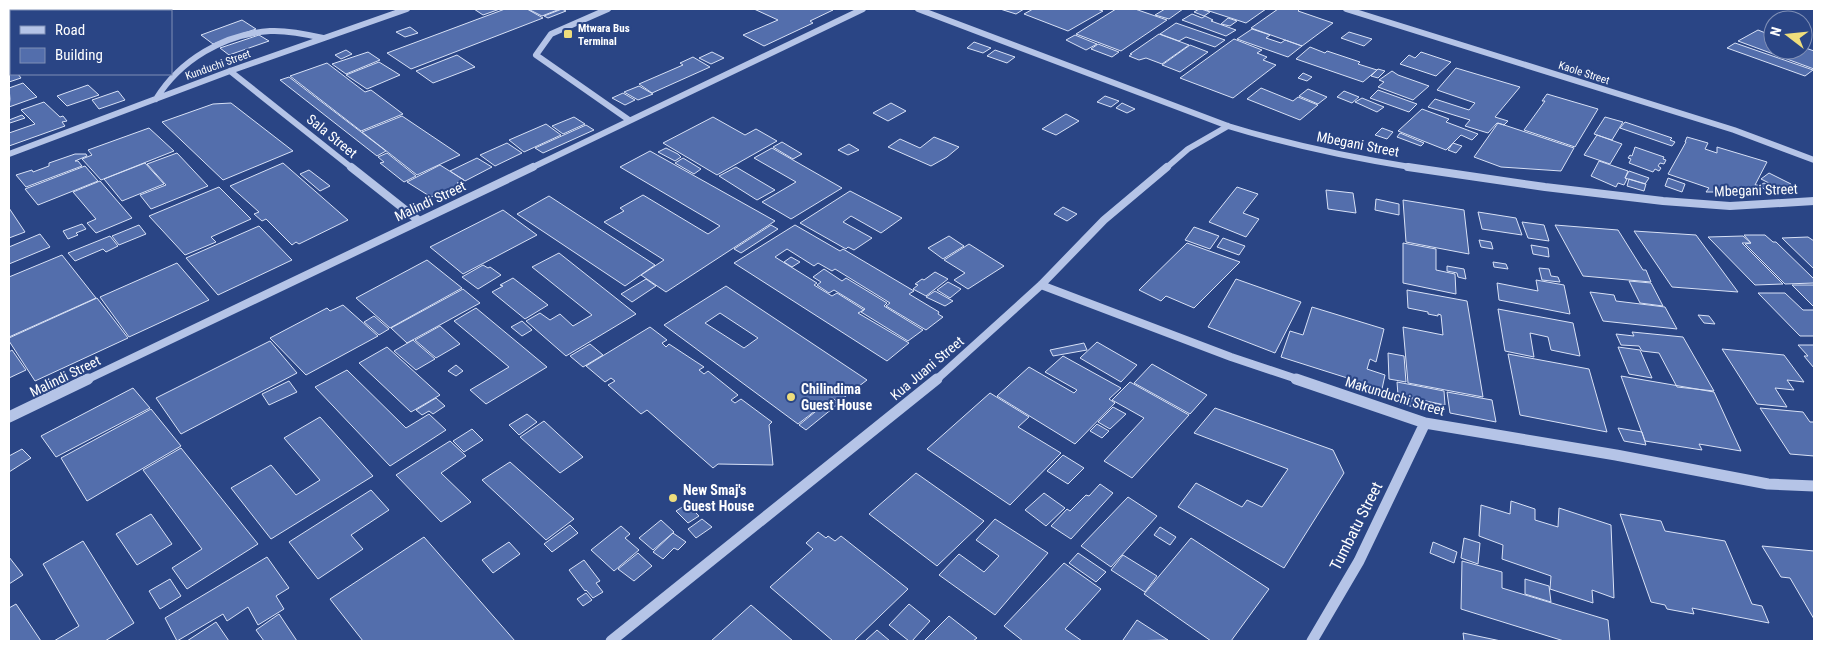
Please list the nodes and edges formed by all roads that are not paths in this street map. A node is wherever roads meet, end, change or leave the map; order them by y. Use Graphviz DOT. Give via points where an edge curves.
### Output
graph roads {
  1 [pos="407,9"];
  2 [pos="608,9"];
  3 [pos="863,9"];
  4 [pos="918,9"];
  5 [pos="1346,9"];
  6 [pos="323,38"];
  7 [pos="230,71"];
  8 [pos="156,99"];
  9 [pos="629,120"];
  10 [pos="1228,126"];
  11 [pos="9,154"];
  12 [pos="1814,160"];
  13 [pos="1814,201"];
  14 [pos="418,220"];
  15 [pos="1041,285"];
  16 [pos="9,417"];
  17 [pos="1425,423"];
  18 [pos="1814,486"];
  19 [pos="611,641"];
  20 [pos="1312,641"];
  1 -- 6 [label="street, Kunduchi Street"];
  2 -- 9 [label="street" via="551,34 536,55"];
  3 -- 9 [label="street, Malindi Street"];
  4 -- 10 [label="street, Mbegani Street"];
  5 -- 12 [label="street, Kaole Street" via="1734,130"];
  6 -- 7 [label="street, Kunduchi Street"];
  6 -- 8 [label="street" via="300,32 268,31 224,43 192,58 172,76"];
  7 -- 8 [label="street, Kunduchi Street"];
  7 -- 14 [label="street, Sala Street"];
  8 -- 11 [label="street, Kunduchi Street"];
  9 -- 14 [label="street, Malindi Street"];
  10 -- 13 [label="street, Mbegani Street" via="1280,142 1358,159 1545,187 1730,206"];
  10 -- 15 [label="street, Kua Juani Street" via="1188,149 1104,220"];
  14 -- 16 [label="street, Malindi Street"];
  15 -- 17 [label="street, Makunduchi Street" via="1231,356"];
  15 -- 19 [label="street, Kua Juani Street" via="945,373"];
  17 -- 18 [label="street, Makunduchi Street" via="1768,484"];
  17 -- 20 [label="street, Tumbatu Street" via="1359,561"];
}
